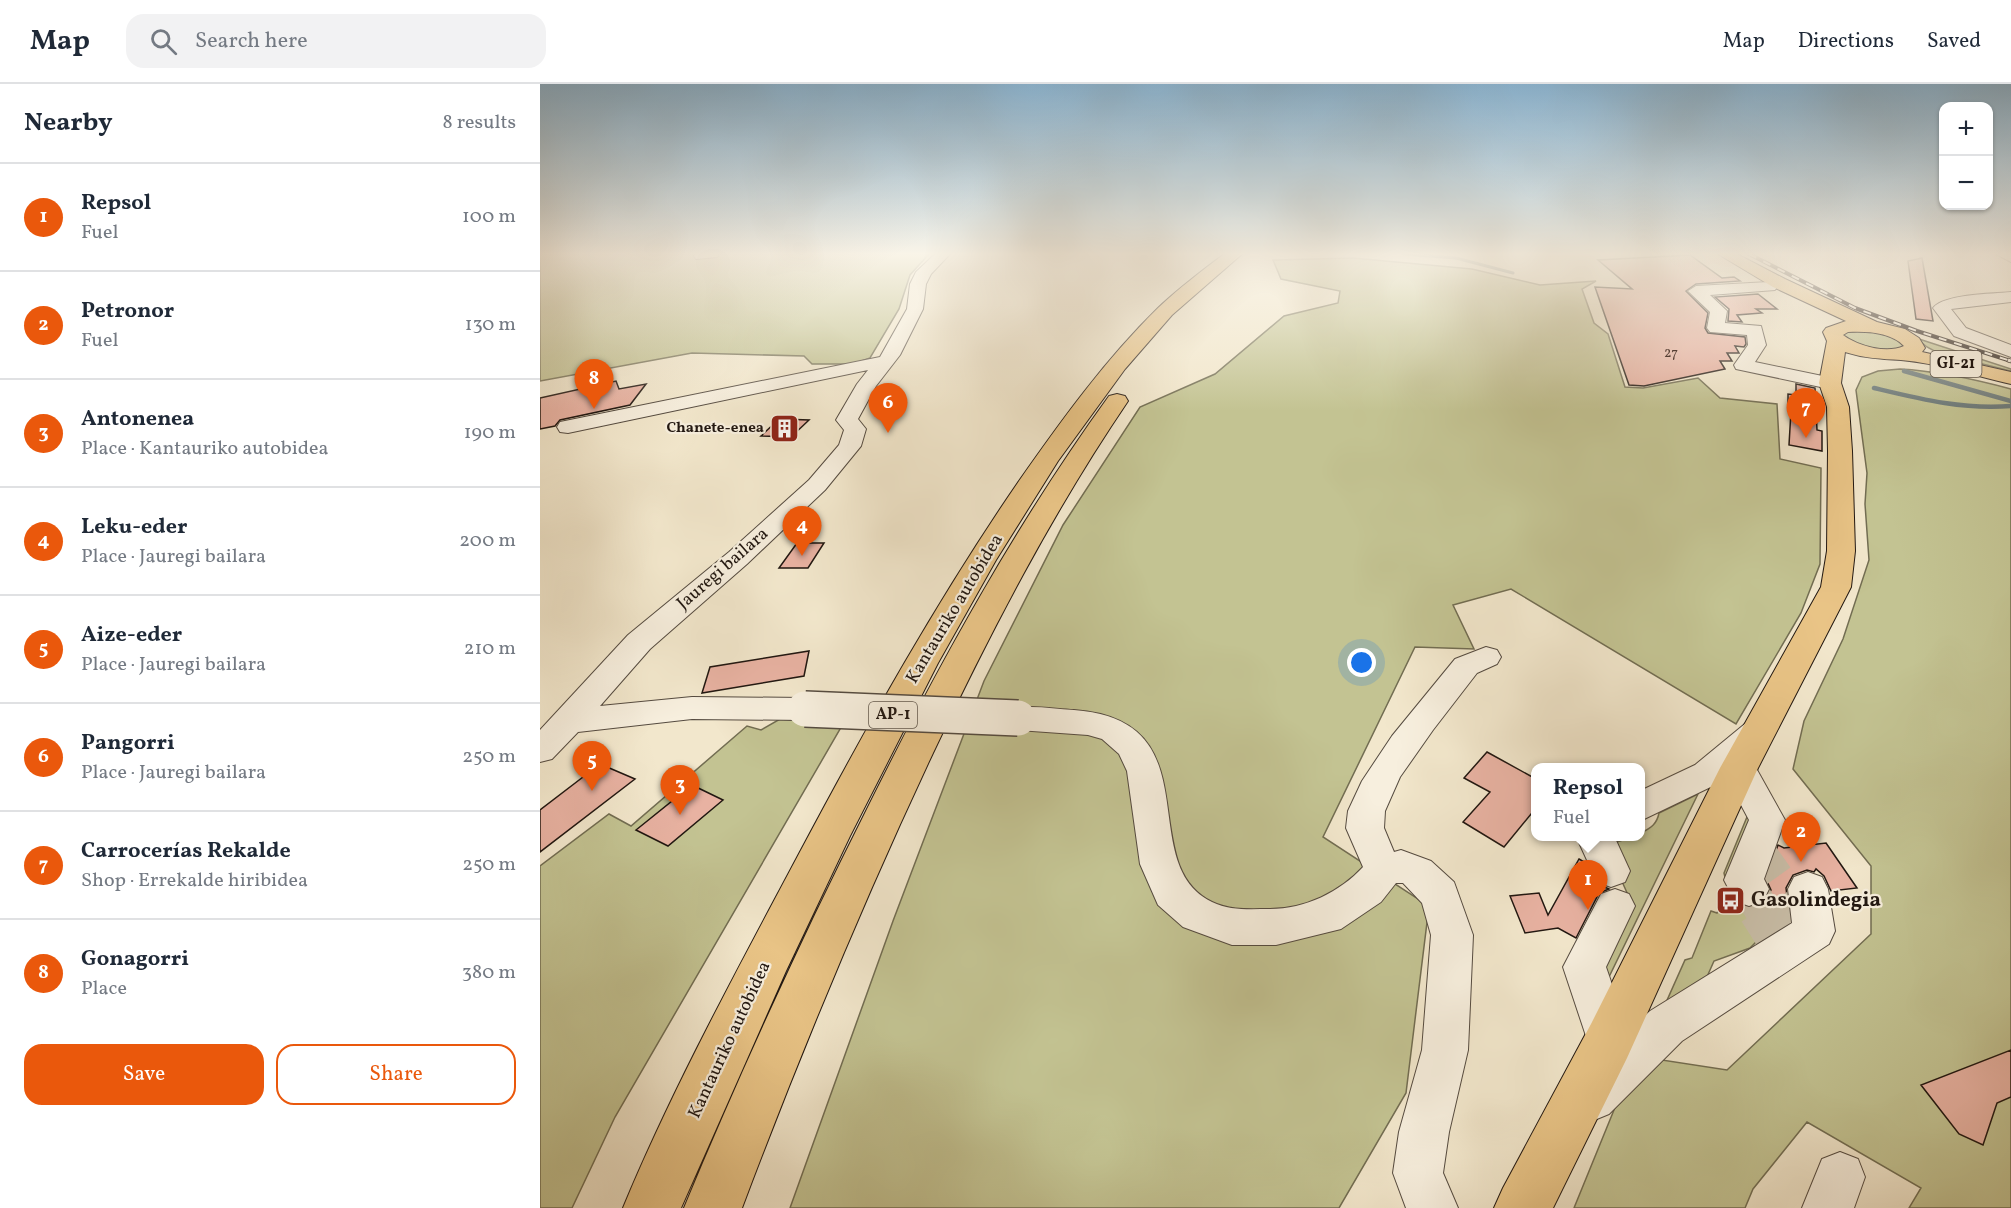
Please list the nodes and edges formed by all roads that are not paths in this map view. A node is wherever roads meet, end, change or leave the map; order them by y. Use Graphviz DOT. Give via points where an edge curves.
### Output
graph roads {
  1 [pos="915,306"];
  2 [pos="1175,306"];
  3 [pos="1195,306"];
  4 [pos="1715,306"];
  5 [pos="1797,306"];
  6 [pos="1829,306"];
  7 [pos="1944,306"];
  8 [pos="1876,328"];
  9 [pos="1836,335"];
  10 [pos="1898,351"];
  11 [pos="2011,351"];
  12 [pos="886,360"];
  13 [pos="2011,376"];
  14 [pos="1834,395"];
  15 [pos="568,427"];
  16 [pos="1486,657"];
  17 [pos="569,722"];
  18 [pos="1748,749"];
  19 [pos="540,750"];
  20 [pos="1645,805"];
  21 [pos="1596,841"];
  22 [pos="1384,870"];
  23 [pos="1749,889"];
  24 [pos="1808,889"];
  25 [pos="1609,1041"];
  26 [pos="1569,1120"];
  27 [pos="652,1208"];
  28 [pos="713,1208"];
  29 [pos="1432,1208"];
  30 [pos="1523,1208"];
  1 -- 12 [label="street, Jauregi bailara"];
  2 -- 27 [label="main road, Kantauriko autobidea / AP-1" via="1158,319 1089,401 1020,500 938,633 776,941"];
  3 -- 28 [label="main road, Kantauriko autobidea / AP-1" via="1115,403 1048,502 973,634 824,943"];
  4 -- 14 [label="street" via="1719,311 1716,328 1755,330 1757,345 1743,365"];
  5 -- 9 [label="main road"];
  6 -- 8 [label="main road"];
  7 -- 11 [label="street" via="1941,308 1960,332"];
  8 -- 9 [label="main road" via="1854,326"];
  8 -- 10 [label="main road" via="1905,337"];
  9 -- 10 [label="main road" via="1856,349"];
  9 -- 14 [label="main road"];
  10 -- 13 [label="main road, GI-21"];
  10 -- 14 [label="main road" via="1865,357 1851,369"];
  12 -- 15 [label="street"];
  12 -- 17 [label="street, Jauregi bailara" via="847,420 855,429 850,446 817,486 639,642"];
  14 -- 18 [label="main road" via="1841,551 1836,587"];
  16 -- 22 [label="street" via="1466,666 1380,779 1369,804 1365,828"];
  17 -- 19 [label="street, Jauregi bailara"];
  17 -- 22 [label="street, bridge" via="692,708 805,709 1090,723 1114,731 1133,747 1144,771 1159,864 1172,893 1197,915 1232,927 1276,927 1327,916 1367,890"];
  18 -- 20 [label="street"];
  18 -- 23 [label="street" via="1767,820 1744,880"];
  18 -- 25 [label="main road"];
  21 -- 25 [label="street" via="1613,889 1584,967"];
  22 -- 29 [label="street" via="1401,866 1417,872 1440,894 1452,934 1445,1050 1418,1173"];
  24 -- 26 [label="street" via="1814,931 1666,1026"];
  25 -- 26 [label="main road"];
  26 -- 30 [label="main road"];
}
